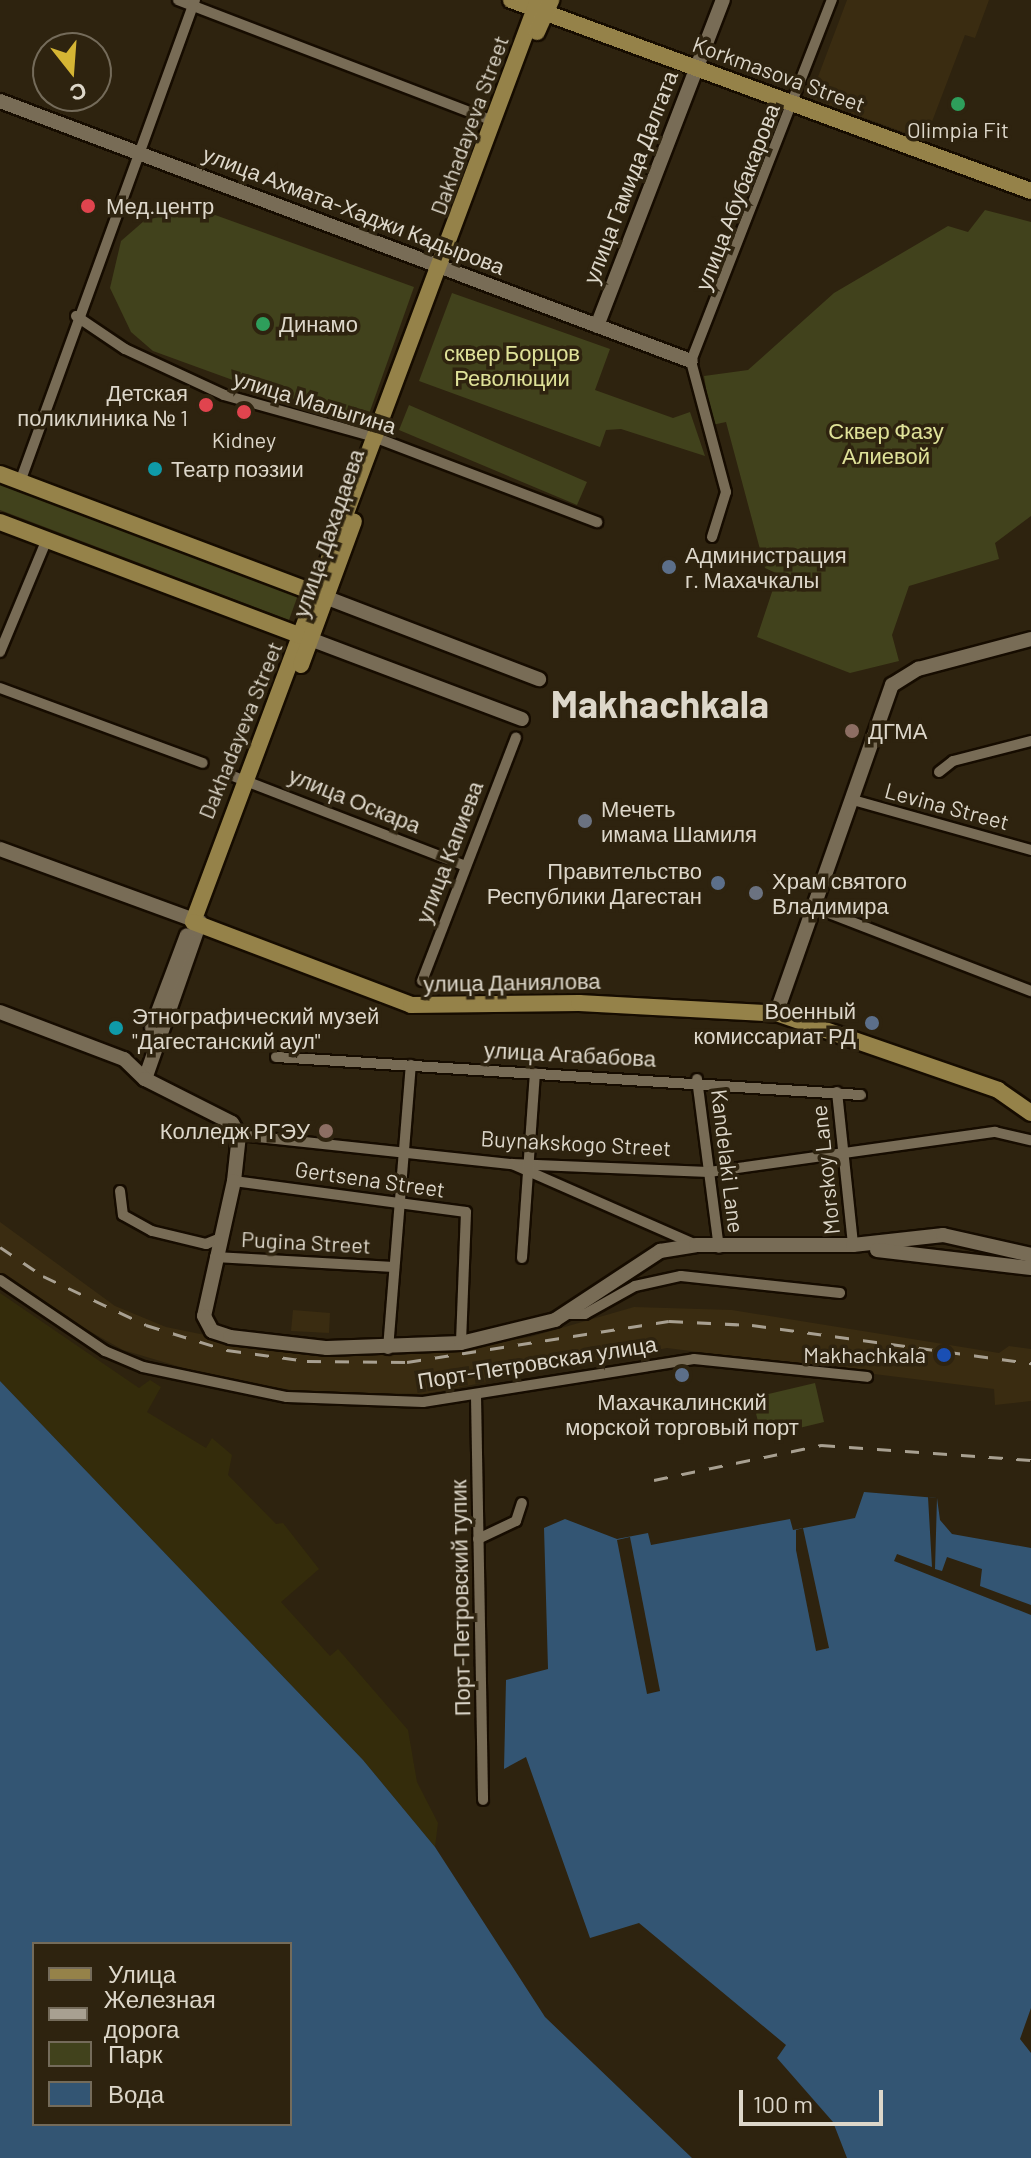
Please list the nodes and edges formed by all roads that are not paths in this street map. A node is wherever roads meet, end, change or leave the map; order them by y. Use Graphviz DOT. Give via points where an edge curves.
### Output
graph roads {
  1 [pos="178,0"];
  2 [pos="511,0"];
  3 [pos="723,0"];
  4 [pos="832,0"];
  5 [pos="194,3"];
  6 [pos="542,6"];
  7 [pos="696,66"];
  8 [pos="0,101"];
  9 [pos="794,102"];
  10 [pos="493,121"];
  11 [pos="140,152"];
  12 [pos="1031,191"];
  13 [pos="445,268"];
  14 [pos="76,316"];
  15 [pos="597,326"];
  16 [pos="691,361"];
  17 [pos="379,438"];
  18 [pos="0,474"];
  19 [pos="20,482"];
  20 [pos="0,522"];
  21 [pos="597,522"];
  22 [pos="712,537"];
  23 [pos="47,539"];
  24 [pos="323,597"];
  25 [pos="308,638"];
  26 [pos="1031,641"];
  27 [pos="0,652"];
  28 [pos="539,679"];
  29 [pos="0,688"];
  30 [pos="522,719"];
  31 [pos="516,738"];
  32 [pos="1031,741"];
  33 [pos="203,763"];
  34 [pos="939,772"];
  35 [pos="241,779"];
  36 [pos="854,801"];
  37 [pos="0,850"];
  38 [pos="1031,850"];
  39 [pos="463,865"];
  40 [pos="815,907"];
  41 [pos="196,922"];
  42 [pos="422,981"];
  43 [pos="1031,991"];
  44 [pos="0,1012"];
  45 [pos="778,1013"];
  46 [pos="276,1057"];
  47 [pos="411,1065"];
  48 [pos="535,1073"];
  49 [pos="140,1076"];
  50 [pos="697,1079"];
  51 [pos="837,1092"];
  52 [pos="861,1095"];
  53 [pos="1031,1101"];
  54 [pos="1031,1113"];
  55 [pos="239,1135"];
  56 [pos="1031,1140"];
  57 [pos="406,1153"];
  58 [pos="841,1154"];
  59 [pos="526,1166"];
  60 [pos="709,1172"];
  61 [pos="234,1181"];
  62 [pos="120,1191"];
  63 [pos="401,1204"];
  64 [pos="937,1237"];
  65 [pos="221,1238"];
  66 [pos="696,1245"];
  67 [pos="853,1245"];
  68 [pos="719,1248"];
  69 [pos="982,1250"];
  70 [pos="936,1253"];
  71 [pos="1031,1255"];
  72 [pos="215,1257"];
  73 [pos="522,1258"];
  74 [pos="394,1267"];
  75 [pos="1031,1268"];
  76 [pos="0,1280"];
  77 [pos="840,1293"];
  78 [pos="565,1314"];
  79 [pos="461,1343"];
  80 [pos="388,1349"];
  81 [pos="867,1377"];
  82 [pos="476,1396"];
  83 [pos="522,1503"];
  84 [pos="478,1539"];
  85 [pos="483,1800"];
  1 -- 5 [label="street"];
  2 -- 6 [label="main road, Korkmasova Street"];
  3 -- 7 [label="street, улица Гамида Далгата"];
  4 -- 9 [label="street, улица Абубакарова"];
  5 -- 10 [label="street"];
  5 -- 11 [label="street"];
  6 -- 7 [label="main road, Korkmasova Street"];
  6 -- 10 [label="main road, Dakhadayeva Street"];
  6 -- 13 [label="main road, улица Дахадаева"];
  7 -- 9 [label="main road, Korkmasova Street"];
  7 -- 15 [label="street, улица Гамида Далгата"];
  8 -- 11 [label="street, улица Ахмата-Хаджи Кадырова"];
  9 -- 12 [label="main road, Korkmasova Street"];
  9 -- 16 [label="street, улица Абубакарова"];
  10 -- 13 [label="main road, Dakhadayeva Street"];
  11 -- 13 [label="street, улица Ахмата-Хаджи Кадырова"];
  11 -- 14 [label="street"];
  13 -- 15 [label="street, улица Ахмата-Хаджи Кадырова"];
  13 -- 17 [label="main road, улица Дахадаева"];
  14 -- 17 [label="street, улица Малыгина" via="125,349 224,395"];
  14 -- 19 [label="street"];
  15 -- 16 [label="street, улица Ахмата-Хаджи Кадырова"];
  16 -- 22 [label="street" via="726,492"];
  17 -- 21 [label="street, улица Малыгина"];
  17 -- 24 [label="main road, улица Дахадаева"];
  18 -- 19 [label="main road"];
  19 -- 24 [label="main road"];
  20 -- 23 [label="main road"];
  23 -- 25 [label="main road"];
  23 -- 27 [label="street"];
  24 -- 25 [label="main road, улица Дахадаева"];
  24 -- 28 [label="street"];
  25 -- 30 [label="street"];
  25 -- 35 [label="main road, улица Дахадаева"];
  26 -- 36 [label="street" via="909,676 892,692"];
  26 -- 36 [label="street" via="918,669 890,690"];
  29 -- 33 [label="street"];
  31 -- 39 [label="street, улица Капиева"];
  32 -- 34 [label="street" via="953,761"];
  35 -- 39 [label="street, улица Оскара"];
  35 -- 41 [label="main road, улица Дахадаева"];
  36 -- 38 [label="street, Levina Street"];
  36 -- 40 [label="street"];
  37 -- 41 [label="street, улица Даниялова"];
  39 -- 42 [label="street, улица Капиева"];
  40 -- 43 [label="street"];
  40 -- 45 [label="street"];
  41 -- 45 [label="main road, улица Даниялова" via="412,1003 680,1003"];
  41 -- 49 [label="street"];
  44 -- 49 [label="street" via="124,1059"];
  45 -- 53 [label="main road, улица Даниялова"];
  45 -- 54 [label="main road, улица Даниялова" via="998,1090"];
  46 -- 47 [label="street, улица Агабабова"];
  47 -- 48 [label="street, улица Агабабова"];
  47 -- 57 [label="street"];
  48 -- 50 [label="street, улица Агабабова"];
  48 -- 59 [label="street"];
  49 -- 55 [label="street" via="222,1113"];
  50 -- 51 [label="street, улица Агабабова"];
  50 -- 60 [label="street, Kandelaki Lane"];
  51 -- 52 [label="street, улица Агабабова"];
  51 -- 58 [label="street, Morskoy Lane"];
  55 -- 57 [label="street, Buynakskogo Street"];
  55 -- 61 [label="street"];
  56 -- 58 [label="street, Buynakskogo Street" via="995,1132"];
  57 -- 59 [label="street, Buynakskogo Street"];
  57 -- 63 [label="street"];
  58 -- 60 [label="street, Buynakskogo Street"];
  58 -- 67 [label="street, Morskoy Lane"];
  59 -- 60 [label="street, Buynakskogo Street"];
  59 -- 66 [label="street"];
  59 -- 73 [label="street"];
  60 -- 68 [label="street, Kandelaki Lane"];
  61 -- 63 [label="street, Gertsena Street"];
  61 -- 65 [label="street"];
  62 -- 65 [label="street" via="123,1215 152,1231 206,1244"];
  63 -- 74 [label="street"];
  63 -- 79 [label="street, Gertsena Street" via="466,1212"];
  64 -- 67 [label="street"];
  64 -- 69 [label="street"];
  64 -- 70 [label="street"];
  65 -- 72 [label="street"];
  66 -- 68 [label="street"];
  66 -- 78 [label="street" via="660,1251"];
  67 -- 68 [label="street"];
  67 -- 70 [label="street"];
  69 -- 70 [label="street"];
  69 -- 71 [label="street"];
  69 -- 75 [label="street"];
  72 -- 74 [label="street, Pugina Street"];
  72 -- 80 [label="street" via="205,1322 218,1334 282,1346"];
  74 -- 80 [label="street"];
  76 -- 82 [label="street, Порт-Петровская улица" via="105,1351 214,1385 360,1402"];
  77 -- 78 [label="street" via="681,1276 635,1286 585,1314"];
  78 -- 79 [label="street"];
  79 -- 80 [label="street"];
  81 -- 82 [label="street, Порт-Петровская улица" via="694,1359 616,1366"];
  82 -- 84 [label="street, Порт-Петровский тупик"];
  83 -- 84 [label="street" via="516,1521"];
  84 -- 85 [label="street, Порт-Петровский тупик"];
}
